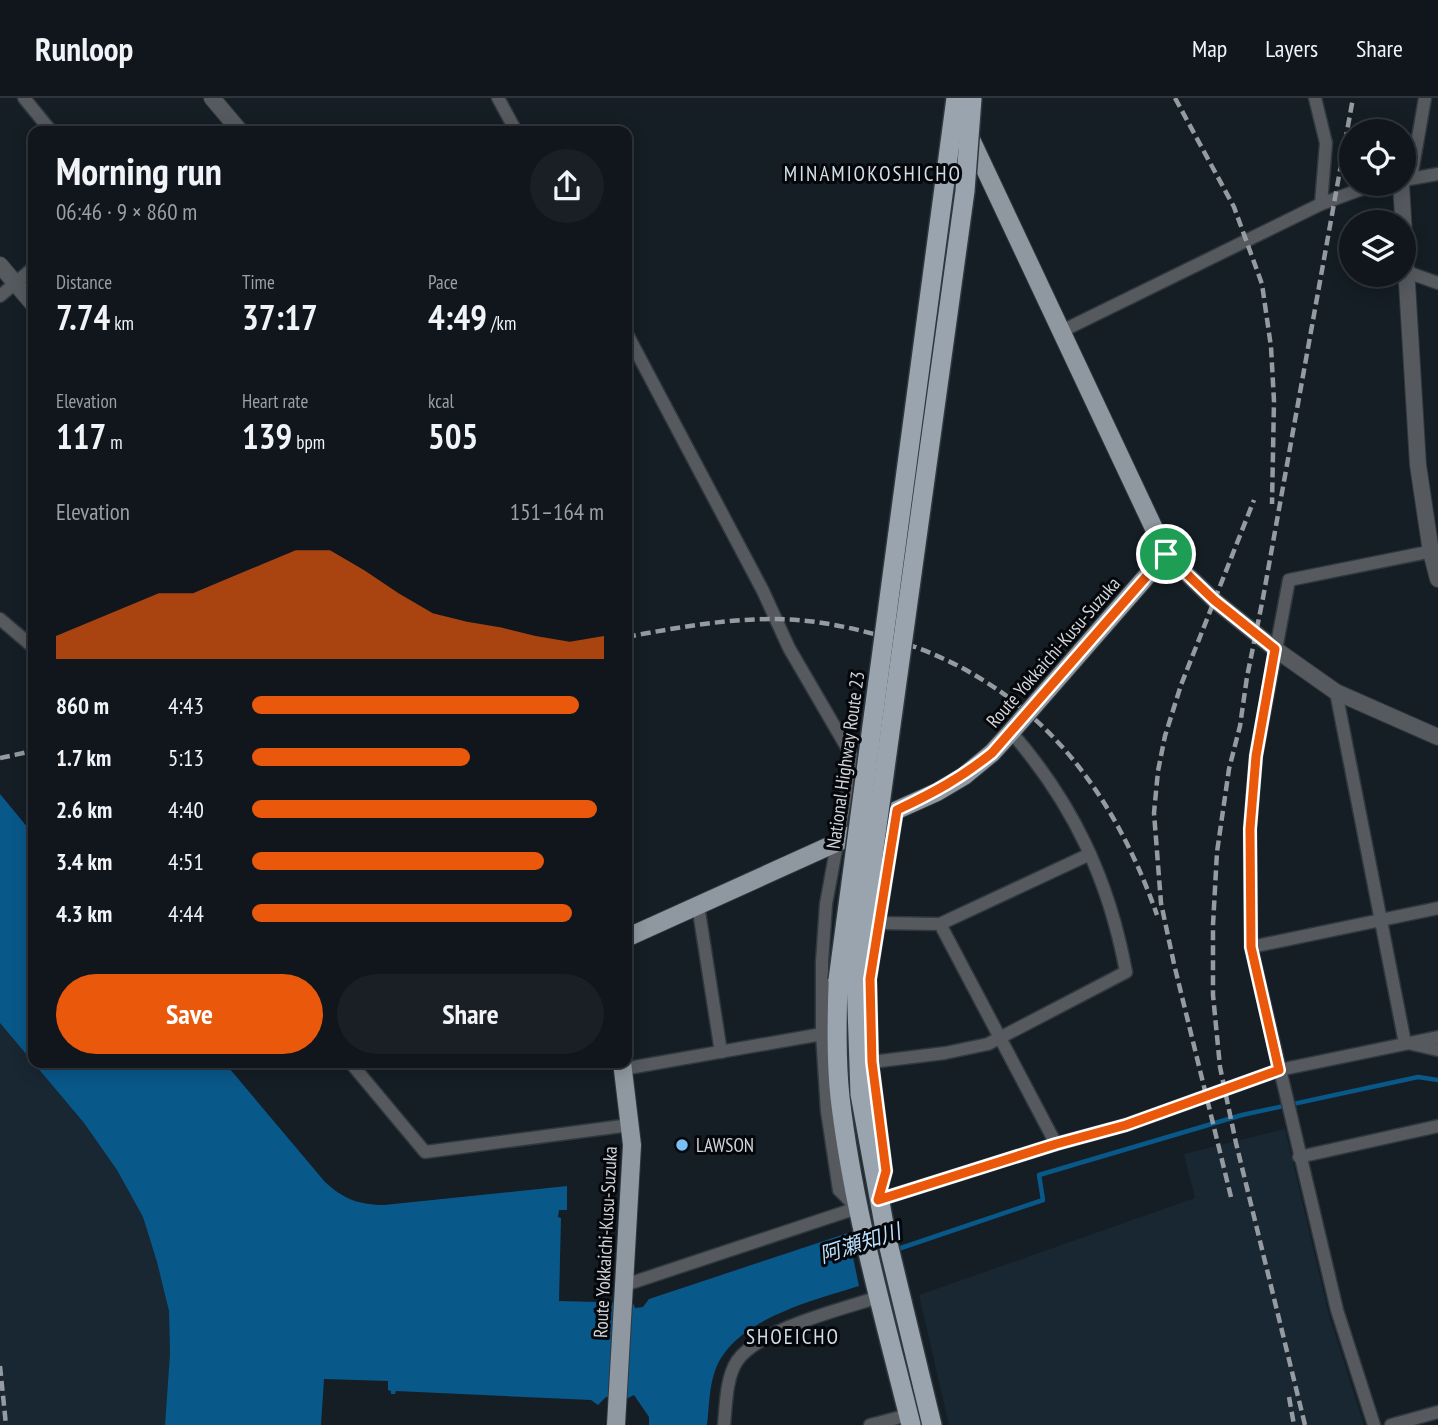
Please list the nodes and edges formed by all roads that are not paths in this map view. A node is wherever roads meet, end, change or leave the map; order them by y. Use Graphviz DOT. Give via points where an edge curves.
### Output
graph roads {
  1 [pos="24,98"];
  2 [pos="212,98"];
  3 [pos="498,98"];
  4 [pos="954,98"];
  5 [pos="972,98"];
  6 [pos="1315,98"];
  7 [pos="1425,98"];
  8 [pos="47,126"];
  9 [pos="236,126"];
  10 [pos="513,126"];
  11 [pos="1416,135"];
  12 [pos="1438,174"];
  13 [pos="1416,179"];
  14 [pos="1343,196"];
  15 [pos="1321,204"];
  16 [pos="0,265"];
  17 [pos="28,272"];
  18 [pos="1416,275"];
  19 [pos="15,283"];
  20 [pos="1438,283"];
  21 [pos="1408,287"];
  22 [pos="0,296"];
  23 [pos="28,298"];
  24 [pos="1062,331"];
  25 [pos="632,343"];
  26 [pos="1434,551"];
  27 [pos="1166,554"];
  28 [pos="1438,579"];
  29 [pos="0,618"];
  30 [pos="28,643"];
  31 [pos="1275,649"];
  32 [pos="1336,692"];
  33 [pos="1011,732"];
  34 [pos="1438,737"];
  35 [pos="897,810"];
  36 [pos="838,842"];
  37 [pos="1090,854"];
  38 [pos="698,905"];
  39 [pos="1438,908"];
  40 [pos="1380,921"];
  41 [pos="878,922"];
  42 [pos="940,924"];
  43 [pos="632,935"];
  44 [pos="1251,947"];
  45 [pos="847,979"];
  46 [pos="822,1034"];
  47 [pos="1001,1037"];
  48 [pos="1438,1037"];
  49 [pos="1405,1043"];
  50 [pos="1438,1050"];
  51 [pos="721,1052"];
  52 [pos="872,1062"];
  53 [pos="632,1065"];
  54 [pos="356,1068"];
  55 [pos="622,1068"];
  56 [pos="1279,1070"];
  57 [pos="630,1125"];
  58 [pos="1437,1129"];
  59 [pos="1056,1144"];
  60 [pos="1298,1152"];
  61 [pos="878,1200"];
  62 [pos="858,1211"];
  63 [pos="625,1290"];
  64 [pos="879,1297"];
  65 [pos="1438,1412"];
  66 [pos="909,1420"];
  67 [pos="616,1425"];
  68 [pos="724,1425"];
  69 [pos="870,1425"];
  70 [pos="932,1425"];
  71 [pos="1374,1425"];
  72 [pos="1391,1425"];
  1 -- 8 [label="street"];
  2 -- 9 [label="street"];
  3 -- 10 [label="street"];
  4 -- 24 [label="main road"];
  4 -- 45 [label="highway, National Highway Route 23, bridge"];
  5 -- 45 [label="highway, National Highway Route 23, bridge" via="965,191"];
  6 -- 15 [label="street" via="1326,143"];
  7 -- 11 [label="street"];
  12 -- 13 [label="street"];
  14 -- 15 [label="street"];
  15 -- 24 [label="street"];
  16 -- 19 [label="street"];
  17 -- 19 [label="street"];
  18 -- 20 [label="street"];
  19 -- 22 [label="street"];
  19 -- 23 [label="street"];
  21 -- 26 [label="street" via="1418,465"];
  24 -- 27 [label="main road"];
  25 -- 36 [label="street" via="789,648 852,758"];
  26 -- 28 [label="street"];
  26 -- 31 [label="street" via="1289,580"];
  27 -- 31 [label="street"];
  27 -- 33 [label="main road, Route Yokkaichi-Kusu-Suzuka"];
  29 -- 30 [label="street"];
  31 -- 32 [label="street"];
  31 -- 44 [label="street" via="1256,756 1250,829"];
  32 -- 34 [label="street"];
  32 -- 40 [label="street"];
  33 -- 35 [label="main road, Route Yokkaichi-Kusu-Suzuka" via="964,776"];
  33 -- 37 [label="street" via="1069,811"];
  35 -- 36 [label="main road, Route Yokkaichi-Kusu-Suzuka"];
  35 -- 41 [label="street"];
  36 -- 38 [label="main road, Route Yokkaichi-Kusu-Suzuka"];
  36 -- 46 [label="street" via="826,904"];
  37 -- 42 [label="street"];
  37 -- 47 [label="street" via="1109,898 1126,972"];
  38 -- 43 [label="main road, Route Yokkaichi-Kusu-Suzuka"];
  38 -- 51 [label="street"];
  39 -- 40 [label="street"];
  40 -- 44 [label="street"];
  40 -- 49 [label="street"];
  41 -- 42 [label="street"];
  41 -- 52 [label="street" via="870,979"];
  42 -- 47 [label="street"];
  44 -- 56 [label="street"];
  45 -- 61 [label="highway, National Highway Route 23"];
  45 -- 62 [label="highway, National Highway Route 23" via="837,1040 840,1096"];
  46 -- 51 [label="street"];
  46 -- 62 [label="street" via="839,1190"];
  47 -- 52 [label="street" via="945,1053"];
  47 -- 59 [label="street"];
  48 -- 49 [label="street"];
  49 -- 50 [label="street"];
  49 -- 56 [label="street"];
  51 -- 53 [label="street"];
  52 -- 61 [label="street" via="886,1171"];
  54 -- 57 [label="street" via="425,1152"];
  55 -- 57 [label="main road, Route Yokkaichi-Kusu-Suzuka"];
  56 -- 59 [label="street" via="1126,1125"];
  56 -- 60 [label="street"];
  57 -- 63 [label="main road, Route Yokkaichi-Kusu-Suzuka"];
  58 -- 60 [label="street"];
  59 -- 61 [label="street"];
  60 -- 71 [label="street" via="1337,1310"];
  61 -- 70 [label="highway, National Highway Route 23"];
  62 -- 63 [label="street"];
  62 -- 64 [label="highway, National Highway Route 23"];
  63 -- 67 [label="main road, Route Yokkaichi-Kusu-Suzuka"];
  64 -- 66 [label="highway, National Highway Route 23"];
  64 -- 68 [label="street" via="784,1328 757,1344 737,1361"];
  65 -- 72 [label="street"];
  66 -- 69 [label="street"];
}
